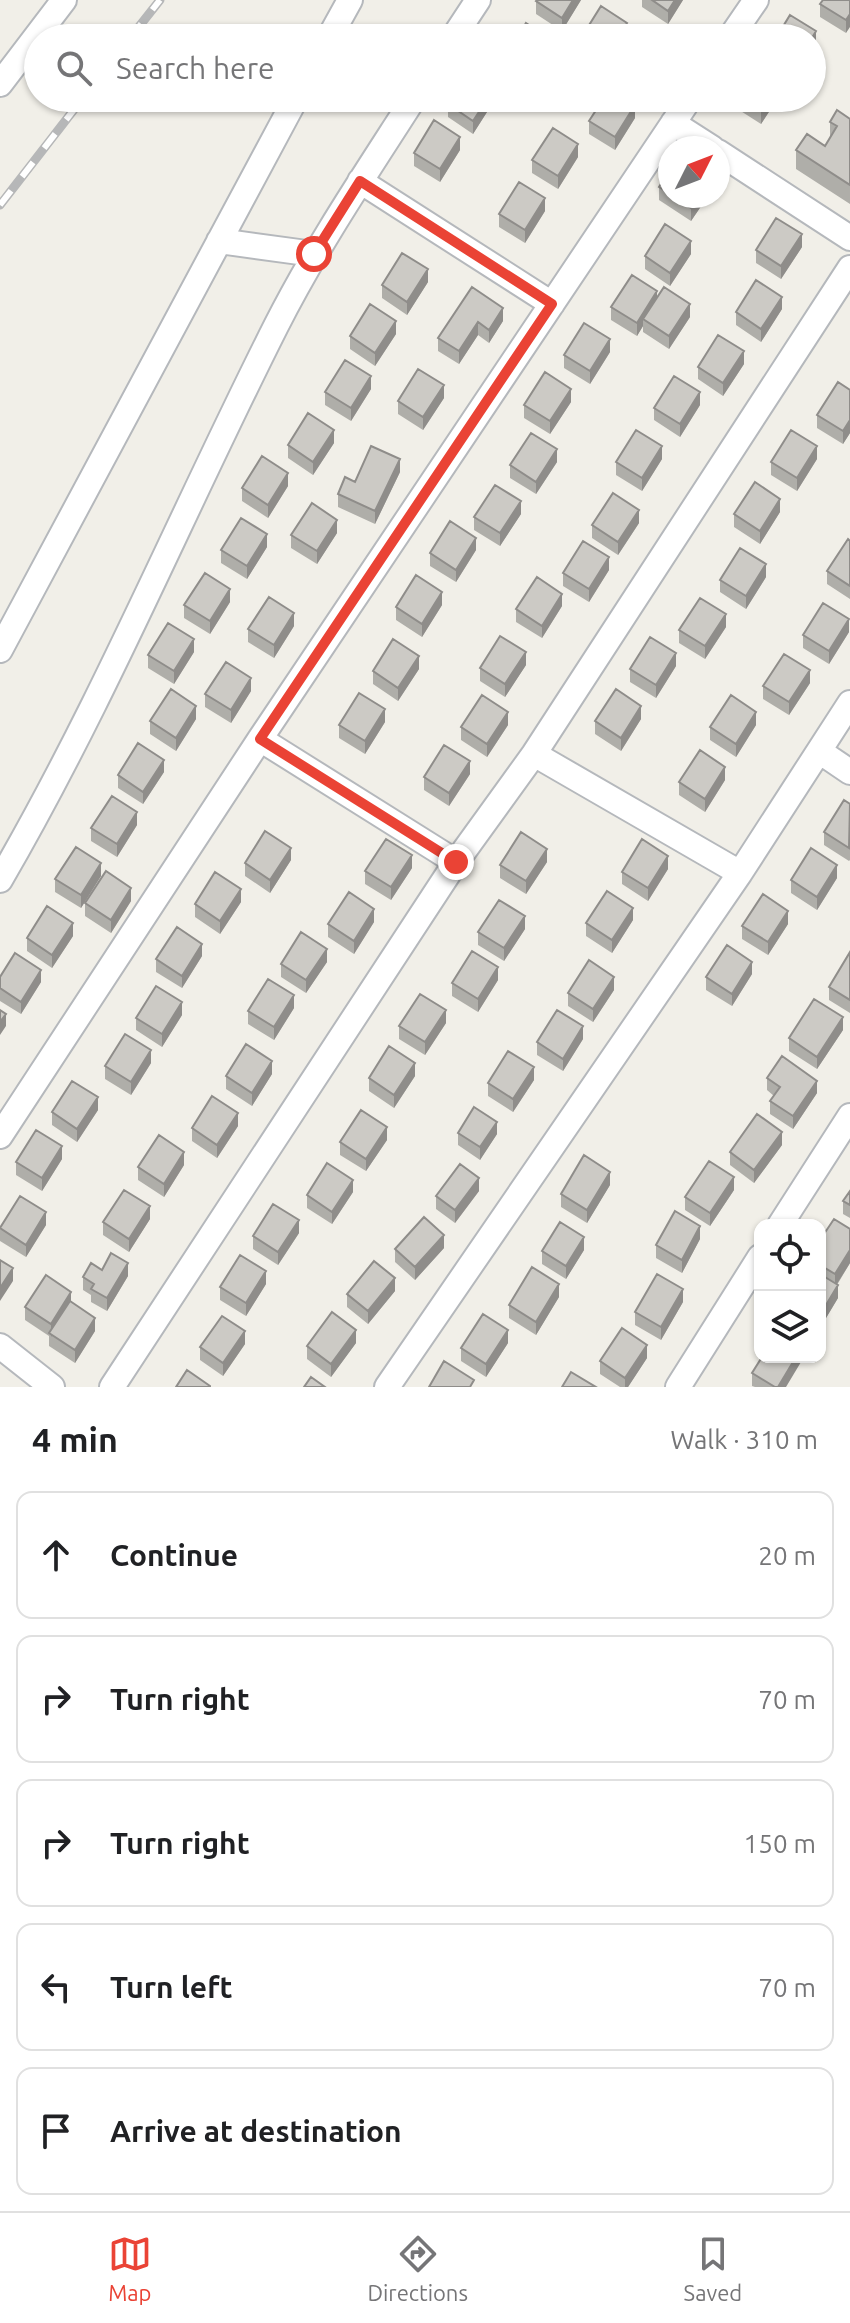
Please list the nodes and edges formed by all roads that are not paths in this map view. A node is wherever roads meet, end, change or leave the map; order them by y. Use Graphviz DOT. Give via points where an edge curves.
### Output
graph roads {
  1 [pos="64,0"];
  2 [pos="350,0"];
  3 [pos="478,0"];
  4 [pos="756,0"];
  5 [pos="46,24"];
  6 [pos="337,24"];
  7 [pos="462,24"];
  8 [pos="740,24"];
  9 [pos="24,52"];
  10 [pos="0,84"];
  11 [pos="288,112"];
  12 [pos="405,112"];
  13 [pos="680,112"];
  14 [pos="673,123"];
  15 [pos="693,136"];
  16 [pos="730,160"];
  17 [pos="360,181"];
  18 [pos="850,238"];
  19 [pos="219,241"];
  20 [pos="314,254"];
  21 [pos="850,268"];
  22 [pos="552,304"];
  23 [pos="0,650"];
  24 [pos="850,703"];
  25 [pos="260,739"];
  26 [pos="819,751"];
  27 [pos="534,754"];
  28 [pos="850,772"];
  29 [pos="456,862"];
  30 [pos="740,873"];
  31 [pos="0,880"];
  32 [pos="850,1116"];
  33 [pos="0,1136"];
  34 [pos="784,1219"];
  35 [pos="754,1267"];
  36 [pos="0,1346"];
  37 [pos="686,1384"];
  38 [pos="52,1387"];
  39 [pos="112,1387"];
  40 [pos="387,1387"];
  1 -- 5 [label="street"];
  2 -- 6 [label="street"];
  3 -- 7 [label="street"];
  4 -- 8 [label="street"];
  9 -- 10 [label="street"];
  11 -- 19 [label="street"];
  12 -- 17 [label="street"];
  13 -- 14 [label="street"];
  14 -- 15 [label="street"];
  14 -- 22 [label="street"];
  16 -- 18 [label="street"];
  17 -- 20 [label="street"];
  17 -- 22 [label="street"];
  19 -- 20 [label="street"];
  19 -- 23 [label="street"];
  20 -- 31 [label="street" via="140,611"];
  21 -- 27 [label="street"];
  22 -- 25 [label="street"];
  24 -- 26 [label="street"];
  25 -- 29 [label="street"];
  25 -- 33 [label="street"];
  26 -- 28 [label="street"];
  26 -- 30 [label="street"];
  27 -- 29 [label="street"];
  27 -- 30 [label="street"];
  29 -- 39 [label="street"];
  30 -- 40 [label="street"];
  32 -- 34 [label="street"];
  35 -- 37 [label="street"];
  36 -- 38 [label="street"];
}
